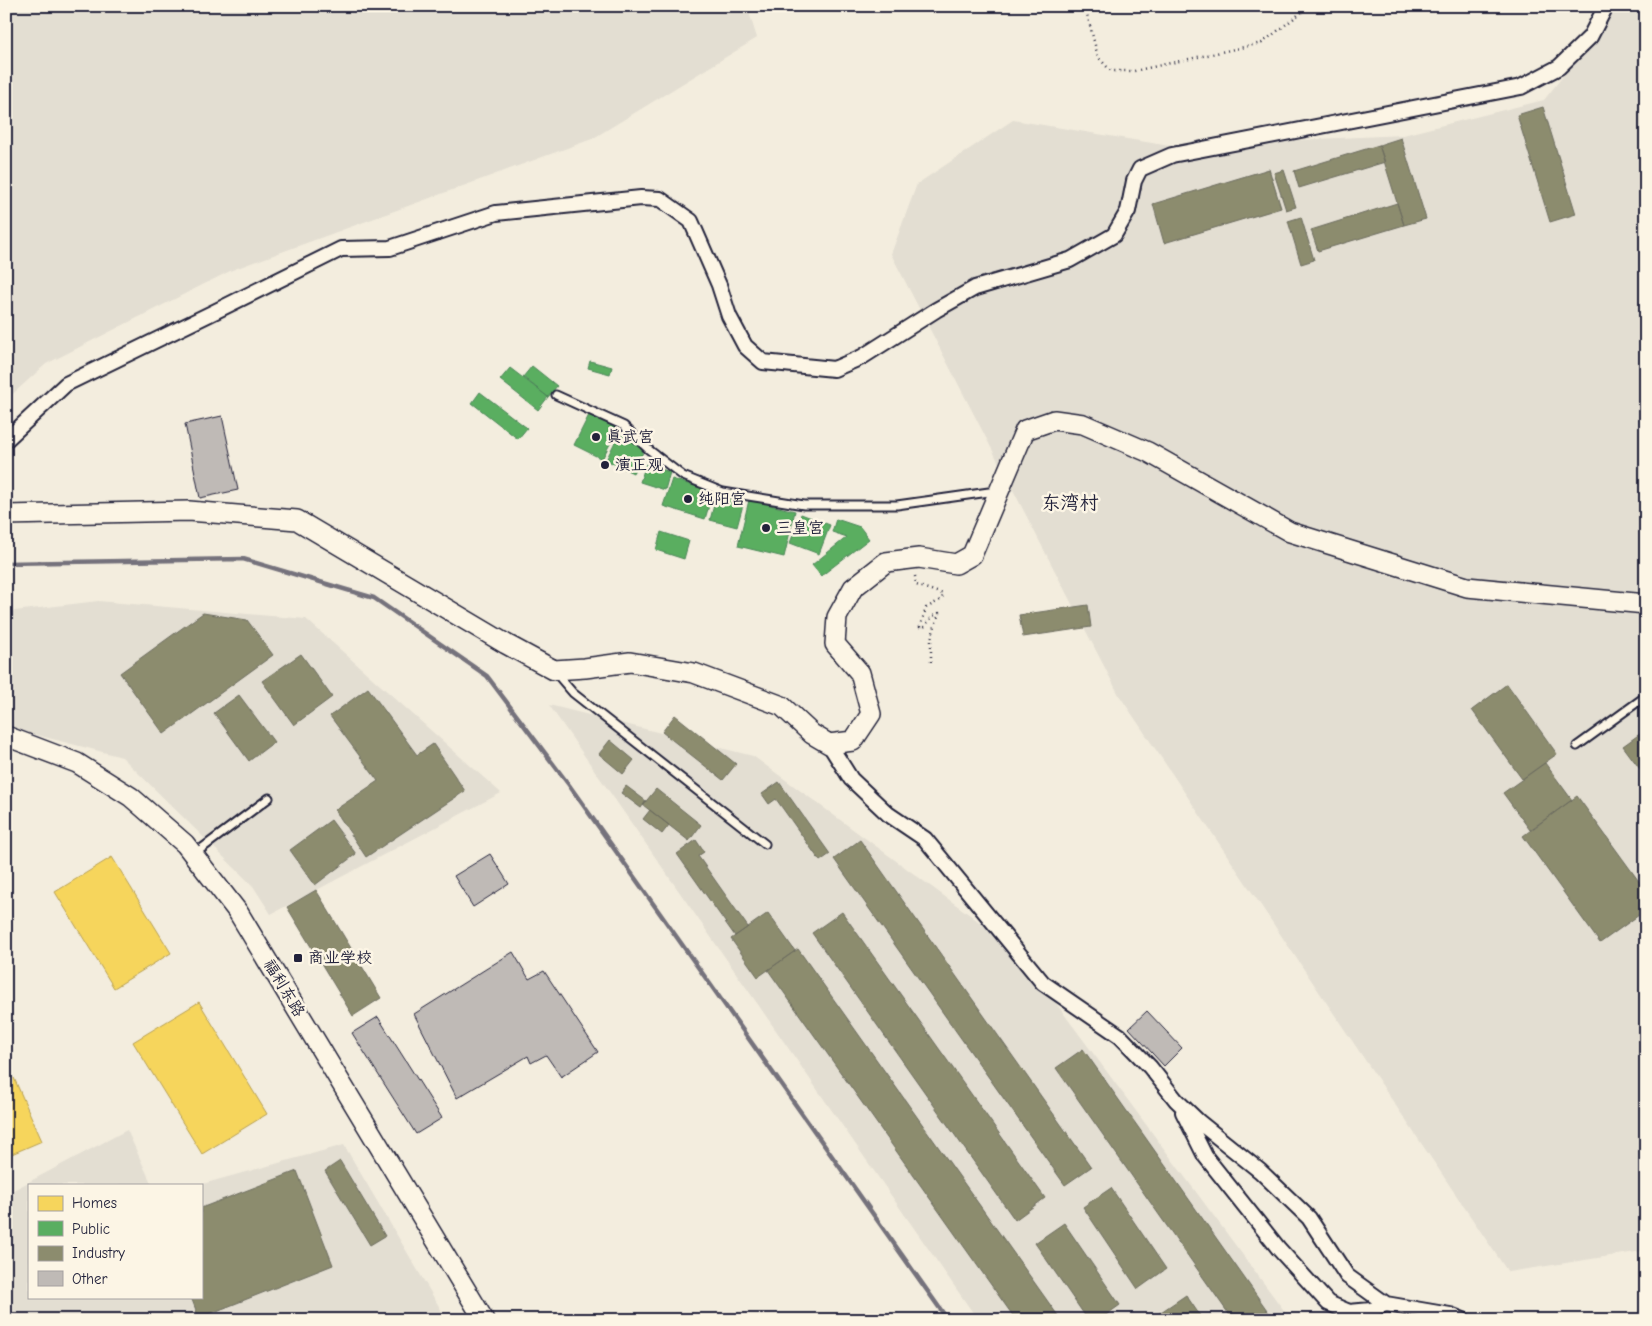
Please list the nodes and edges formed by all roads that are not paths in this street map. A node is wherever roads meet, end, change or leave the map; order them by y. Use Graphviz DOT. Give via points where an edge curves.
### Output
graph roads {
  1 [pos="1606,6"];
  2 [pos="556,395"];
  3 [pos="6,440"];
  4 [pos="999,491"];
  5 [pos="6,514"];
  6 [pos="1646,604"];
  7 [pos="554,670"];
  8 [pos="1646,696"];
  9 [pos="6,736"];
  10 [pos="829,744"];
  11 [pos="1577,746"];
  12 [pos="269,798"];
  13 [pos="765,844"];
  14 [pos="193,855"];
  15 [pos="1176,1100"];
  16 [pos="1386,1304"];
  17 [pos="484,1320"];
  18 [pos="1463,1320"];
  1 -- 3 [label="street" via="1590,37 1559,67 1521,87 1172,155 1140,169 1128,211 1114,235 1070,260 975,288 862,357 834,369 763,362 745,346 729,316 719,284 691,221 660,199 641,198 496,213 390,248 341,249 66,384"];
  2 -- 4 [label="lane" via="624,426 683,476 723,492 804,505 897,505"];
  4 -- 6 [label="main road" via="1025,430 1054,420 1083,424 1148,452 1290,532 1467,587"];
  4 -- 10 [label="main road" via="972,554 956,564 919,558 886,562 853,588 837,617 835,644 860,673 871,714 853,741"];
  5 -- 7 [label="main road" via="189,510 297,520"];
  7 -- 10 [label="main road" via="630,662 694,673 782,706 812,734"];
  7 -- 13 [label="lane" via="573,693"];
  8 -- 11 [label="lane"];
  9 -- 14 [label="main road, 福利东路" via="78,763 124,792 185,844"];
  10 -- 15 [label="street" via="851,779 888,814 925,839 1043,983 1120,1036"];
  12 -- 14 [label="lane"];
  14 -- 17 [label="main road, 福利东路" via="238,912"];
  15 -- 16 [label="street" via="1260,1171 1309,1218 1347,1276"];
  15 -- 16 [label="street" via="1205,1156 1279,1249 1328,1303 1350,1312 1371,1310"];
  16 -- 18 [label="street"];
}
